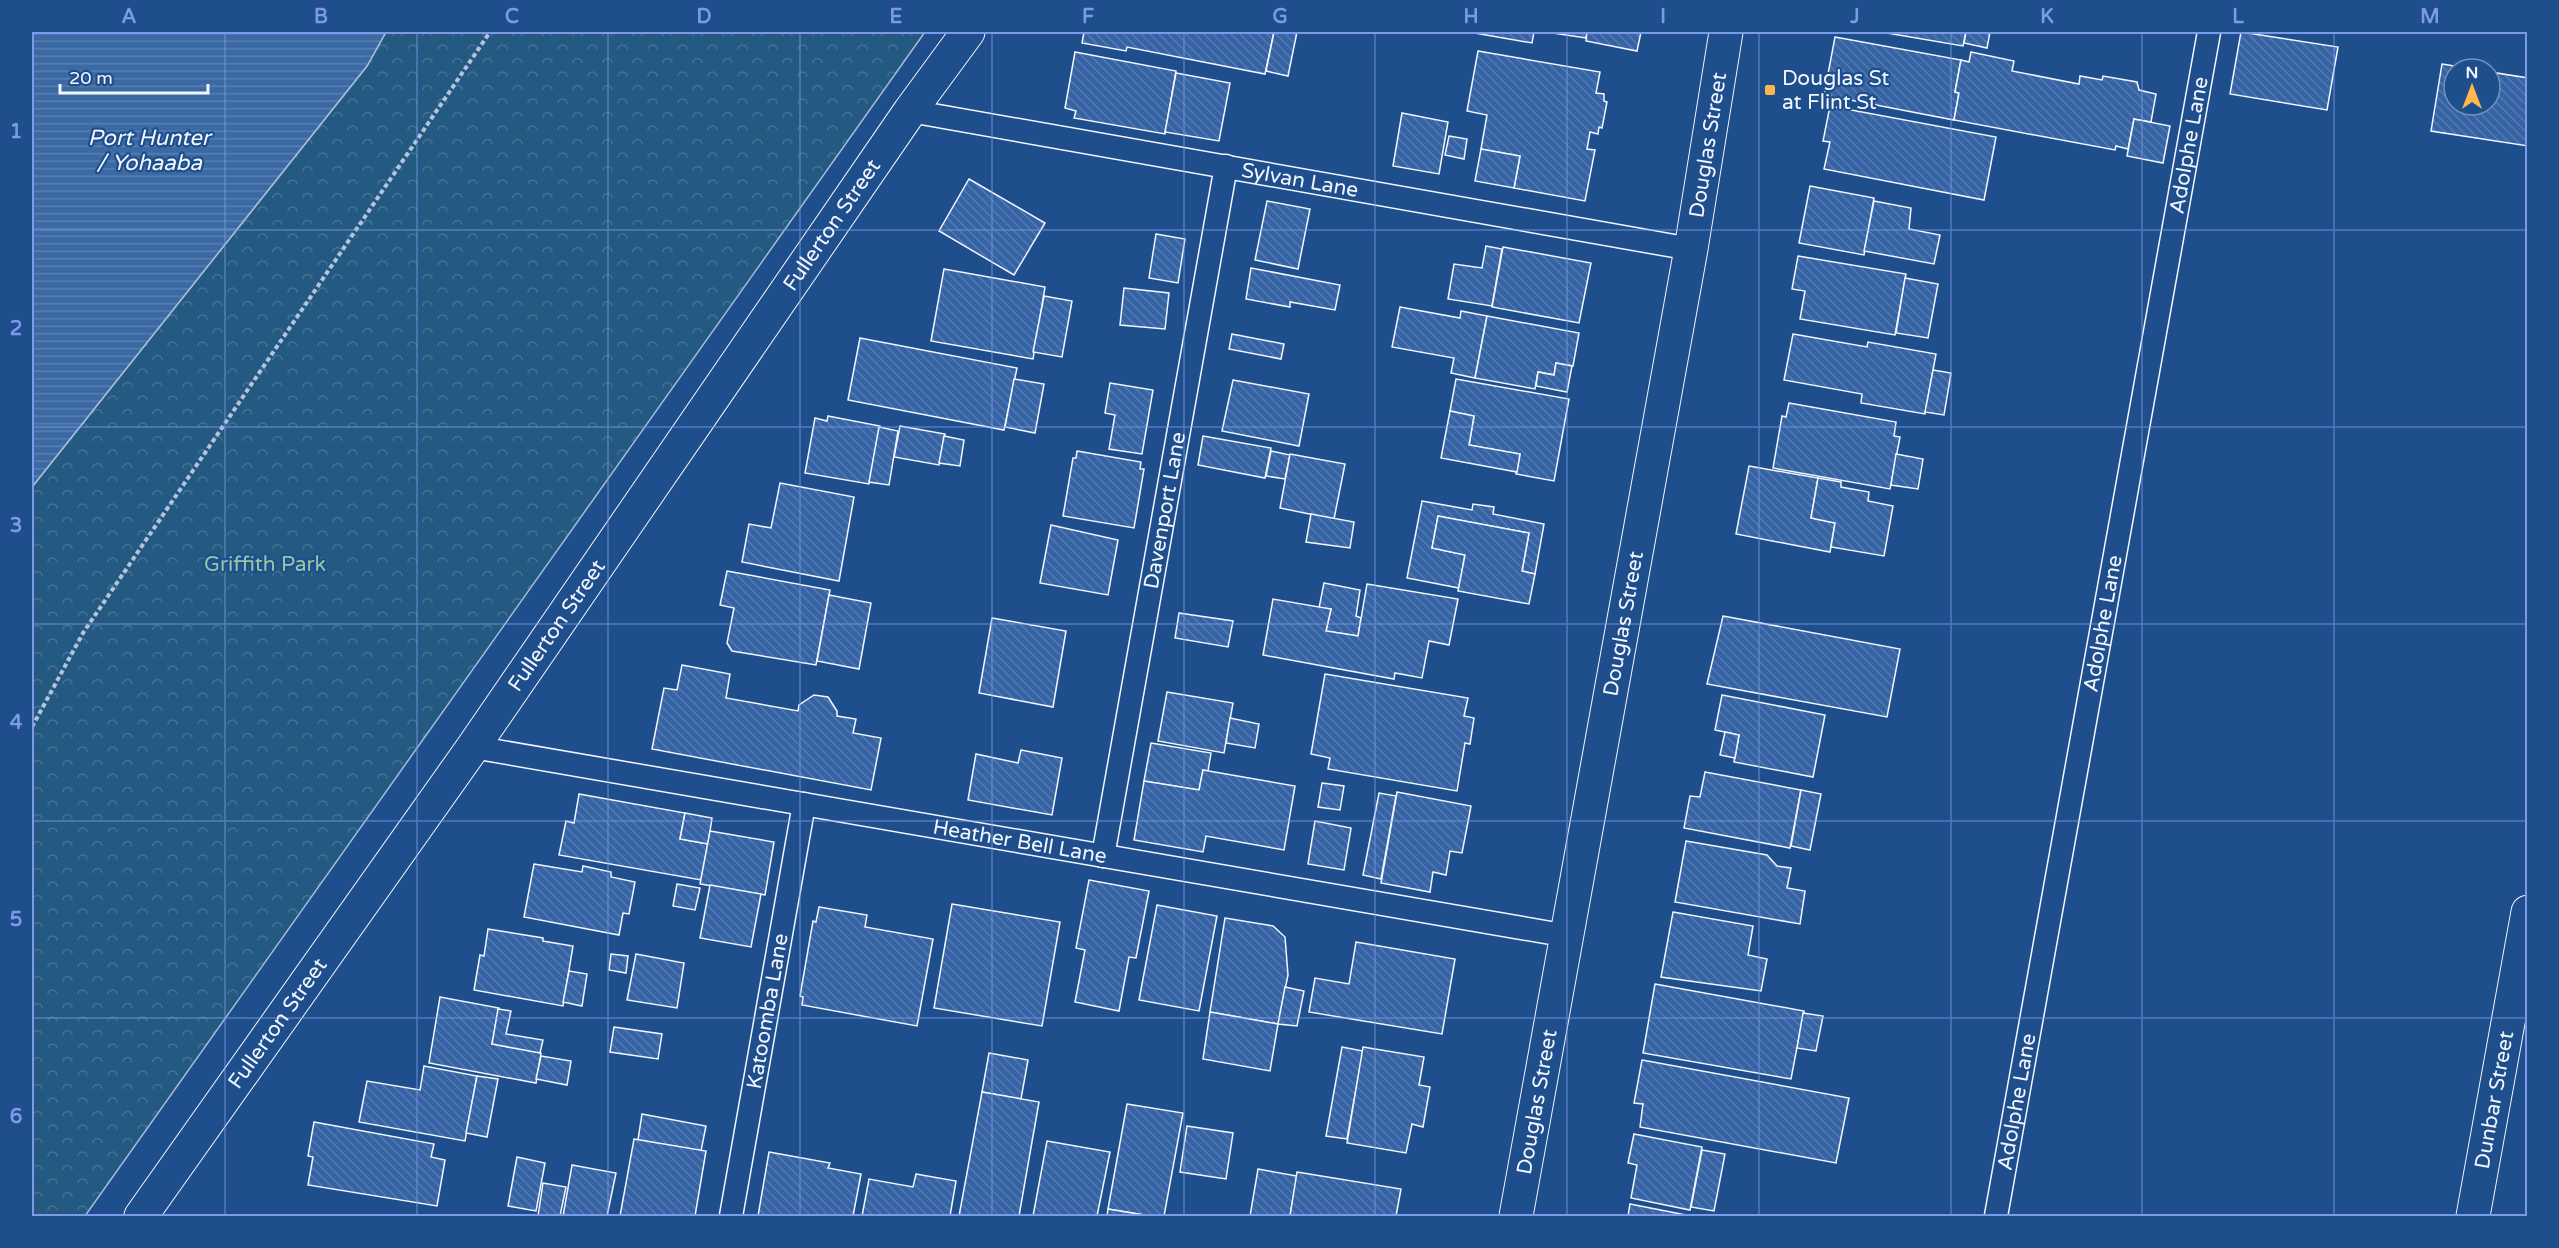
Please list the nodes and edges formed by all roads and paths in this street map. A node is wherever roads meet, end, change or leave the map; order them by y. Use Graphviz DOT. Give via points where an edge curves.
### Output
graph roads {
  1 [pos="490,32"];
  2 [pos="968,32"];
  3 [pos="1726,32"];
  4 [pos="2209,32"];
  5 [pos="910,111"];
  6 [pos="1226,166"];
  7 [pos="1691,249"];
  8 [pos="32,727"];
  9 [pos="473,747"];
  10 [pos="804,804"];
  11 [pos="1103,856"];
  12 [pos="2528,912"];
  13 [pos="1568,936"];
  14 [pos="141,1216"];
  15 [pos="731,1216"];
  16 [pos="1516,1216"];
  17 [pos="1996,1216"];
  18 [pos="2473,1216"];
  1 -- 8 [label="path" via="83,633"];
  2 -- 5 [label="street, Fullerton Street"];
  3 -- 7 [label="street, Douglas Street"];
  4 -- 17 [label="lane, Adolphe Lane"];
  5 -- 6 [label="lane, Sylvan Lane"];
  5 -- 9 [label="street, Fullerton Street"];
  6 -- 7 [label="lane, Sylvan Lane"];
  6 -- 11 [label="lane, Davenport Lane"];
  7 -- 13 [label="street, Douglas Street"];
  9 -- 10 [label="lane, Heather Bell Lane"];
  9 -- 14 [label="street, Fullerton Street"];
  10 -- 11 [label="lane, Heather Bell Lane"];
  10 -- 15 [label="lane, Katoomba Lane"];
  11 -- 13 [label="lane, Heather Bell Lane"];
  12 -- 18 [label="street, Dunbar Street"];
  13 -- 16 [label="street, Douglas Street"];
}
